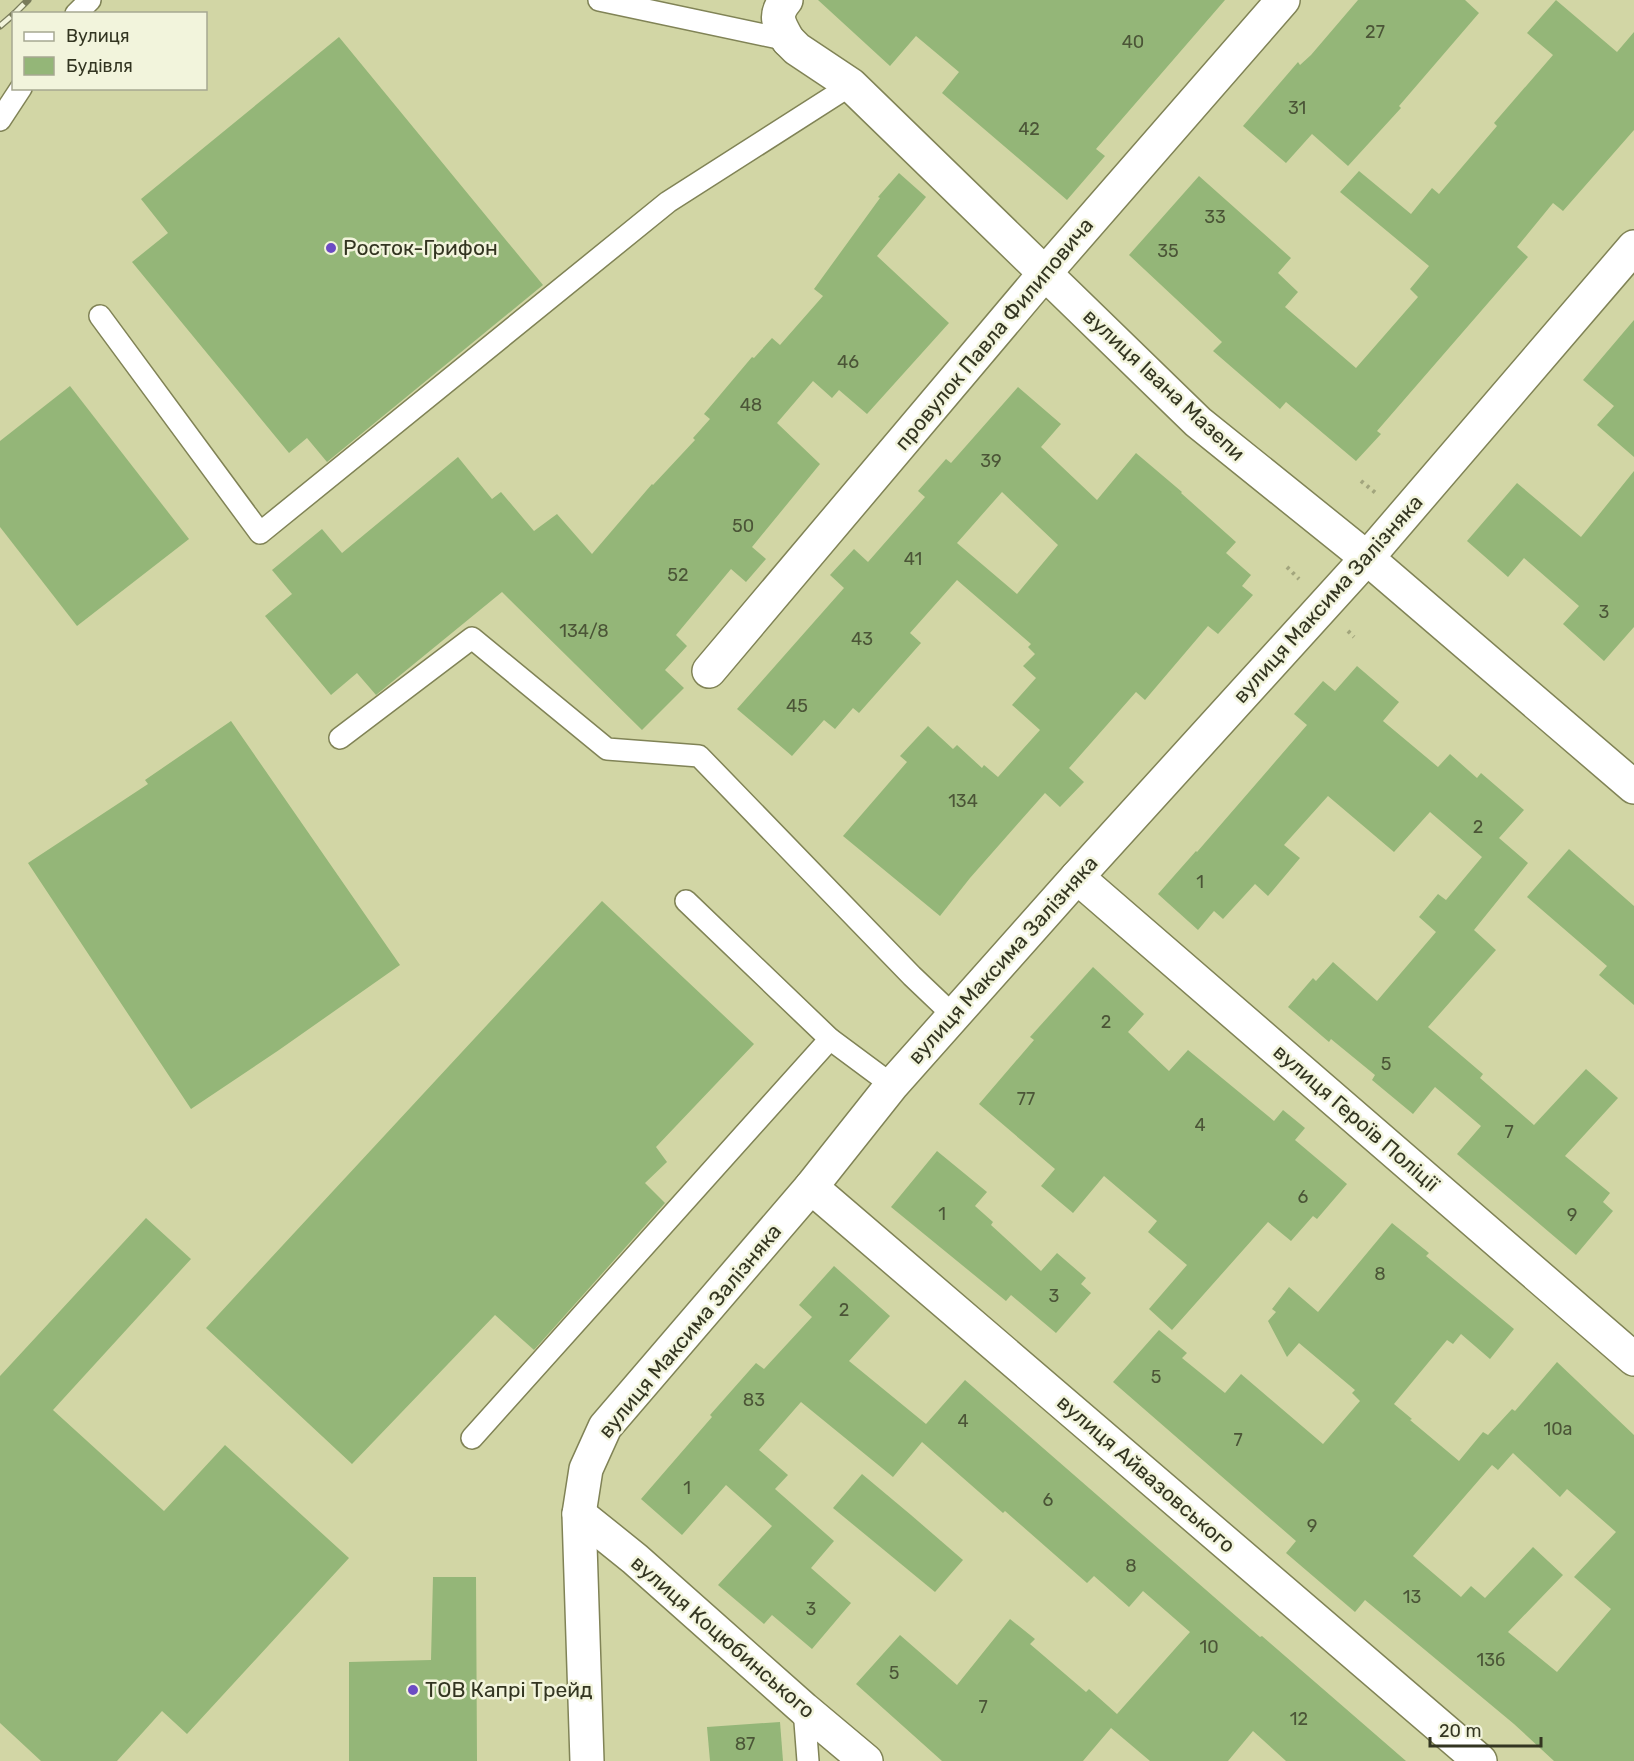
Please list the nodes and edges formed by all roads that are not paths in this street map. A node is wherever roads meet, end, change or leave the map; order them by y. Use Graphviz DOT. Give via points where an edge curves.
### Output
graph roads {
  1 [pos="90,0"];
  2 [pos="600,0"];
  3 [pos="786,0"];
  4 [pos="1282,0"];
  5 [pos="78,12"];
  6 [pos="788,40"];
  7 [pos="851,85"];
  8 [pos="20,90"];
  9 [pos="0,120"];
  10 [pos="1634,248"];
  11 [pos="1045,273"];
  12 [pos="100,316"];
  13 [pos="1367,558"];
  14 [pos="709,671"];
  15 [pos="340,738"];
  16 [pos="1634,787"];
  17 [pos="1077,878"];
  18 [pos="686,901"];
  19 [pos="953,1015"];
  20 [pos="830,1039"];
  21 [pos="892,1085"];
  22 [pos="811,1187"];
  23 [pos="1634,1359"];
  24 [pos="472,1438"];
  25 [pos="579,1514"];
  26 [pos="804,1709"];
  27 [pos="587,1761"];
  28 [pos="808,1761"];
  29 [pos="866,1761"];
  30 [pos="1480,1761"];
  1 -- 5 [label="lane"];
  2 -- 6 [label="lane"];
  3 -- 6 [label="street" via="778,16"];
  4 -- 11 [label="street, провулок Павла Филиповича"];
  6 -- 7 [label="street, вулиця Івана Мазепи"];
  7 -- 11 [label="street, вулиця Івана Мазепи"];
  7 -- 12 [label="lane" via="668,202 260,533"];
  8 -- 9 [label="lane"];
  10 -- 13 [label="street, вулиця Максима Залізняка"];
  11 -- 13 [label="street, вулиця Івана Мазепи" via="1198,422"];
  11 -- 14 [label="street, провулок Павла Филиповича"];
  13 -- 16 [label="street, вулиця Івана Мазепи"];
  13 -- 17 [label="street, вулиця Максима Залізняка"];
  15 -- 19 [label="lane" via="472,638 608,749 699,756"];
  17 -- 19 [label="street, вулиця Максима Залізняка"];
  17 -- 23 [label="street, вулиця Героїв Поліції"];
  18 -- 20 [label="lane"];
  19 -- 21 [label="street, вулиця Максима Залізняка"];
  20 -- 21 [label="lane"];
  20 -- 24 [label="lane"];
  21 -- 22 [label="street, вулиця Максима Залізняка"];
  22 -- 25 [label="street, вулиця Максима Залізняка" via="605,1427 586,1469"];
  22 -- 30 [label="street, вулиця Айвазовського"];
  25 -- 26 [label="street, вулиця Коцюбинського"];
  25 -- 27 [label="street, вулиця Максима Залізняка"];
  26 -- 28 [label="lane"];
  26 -- 29 [label="street, вулиця Коцюбинського"];
}
